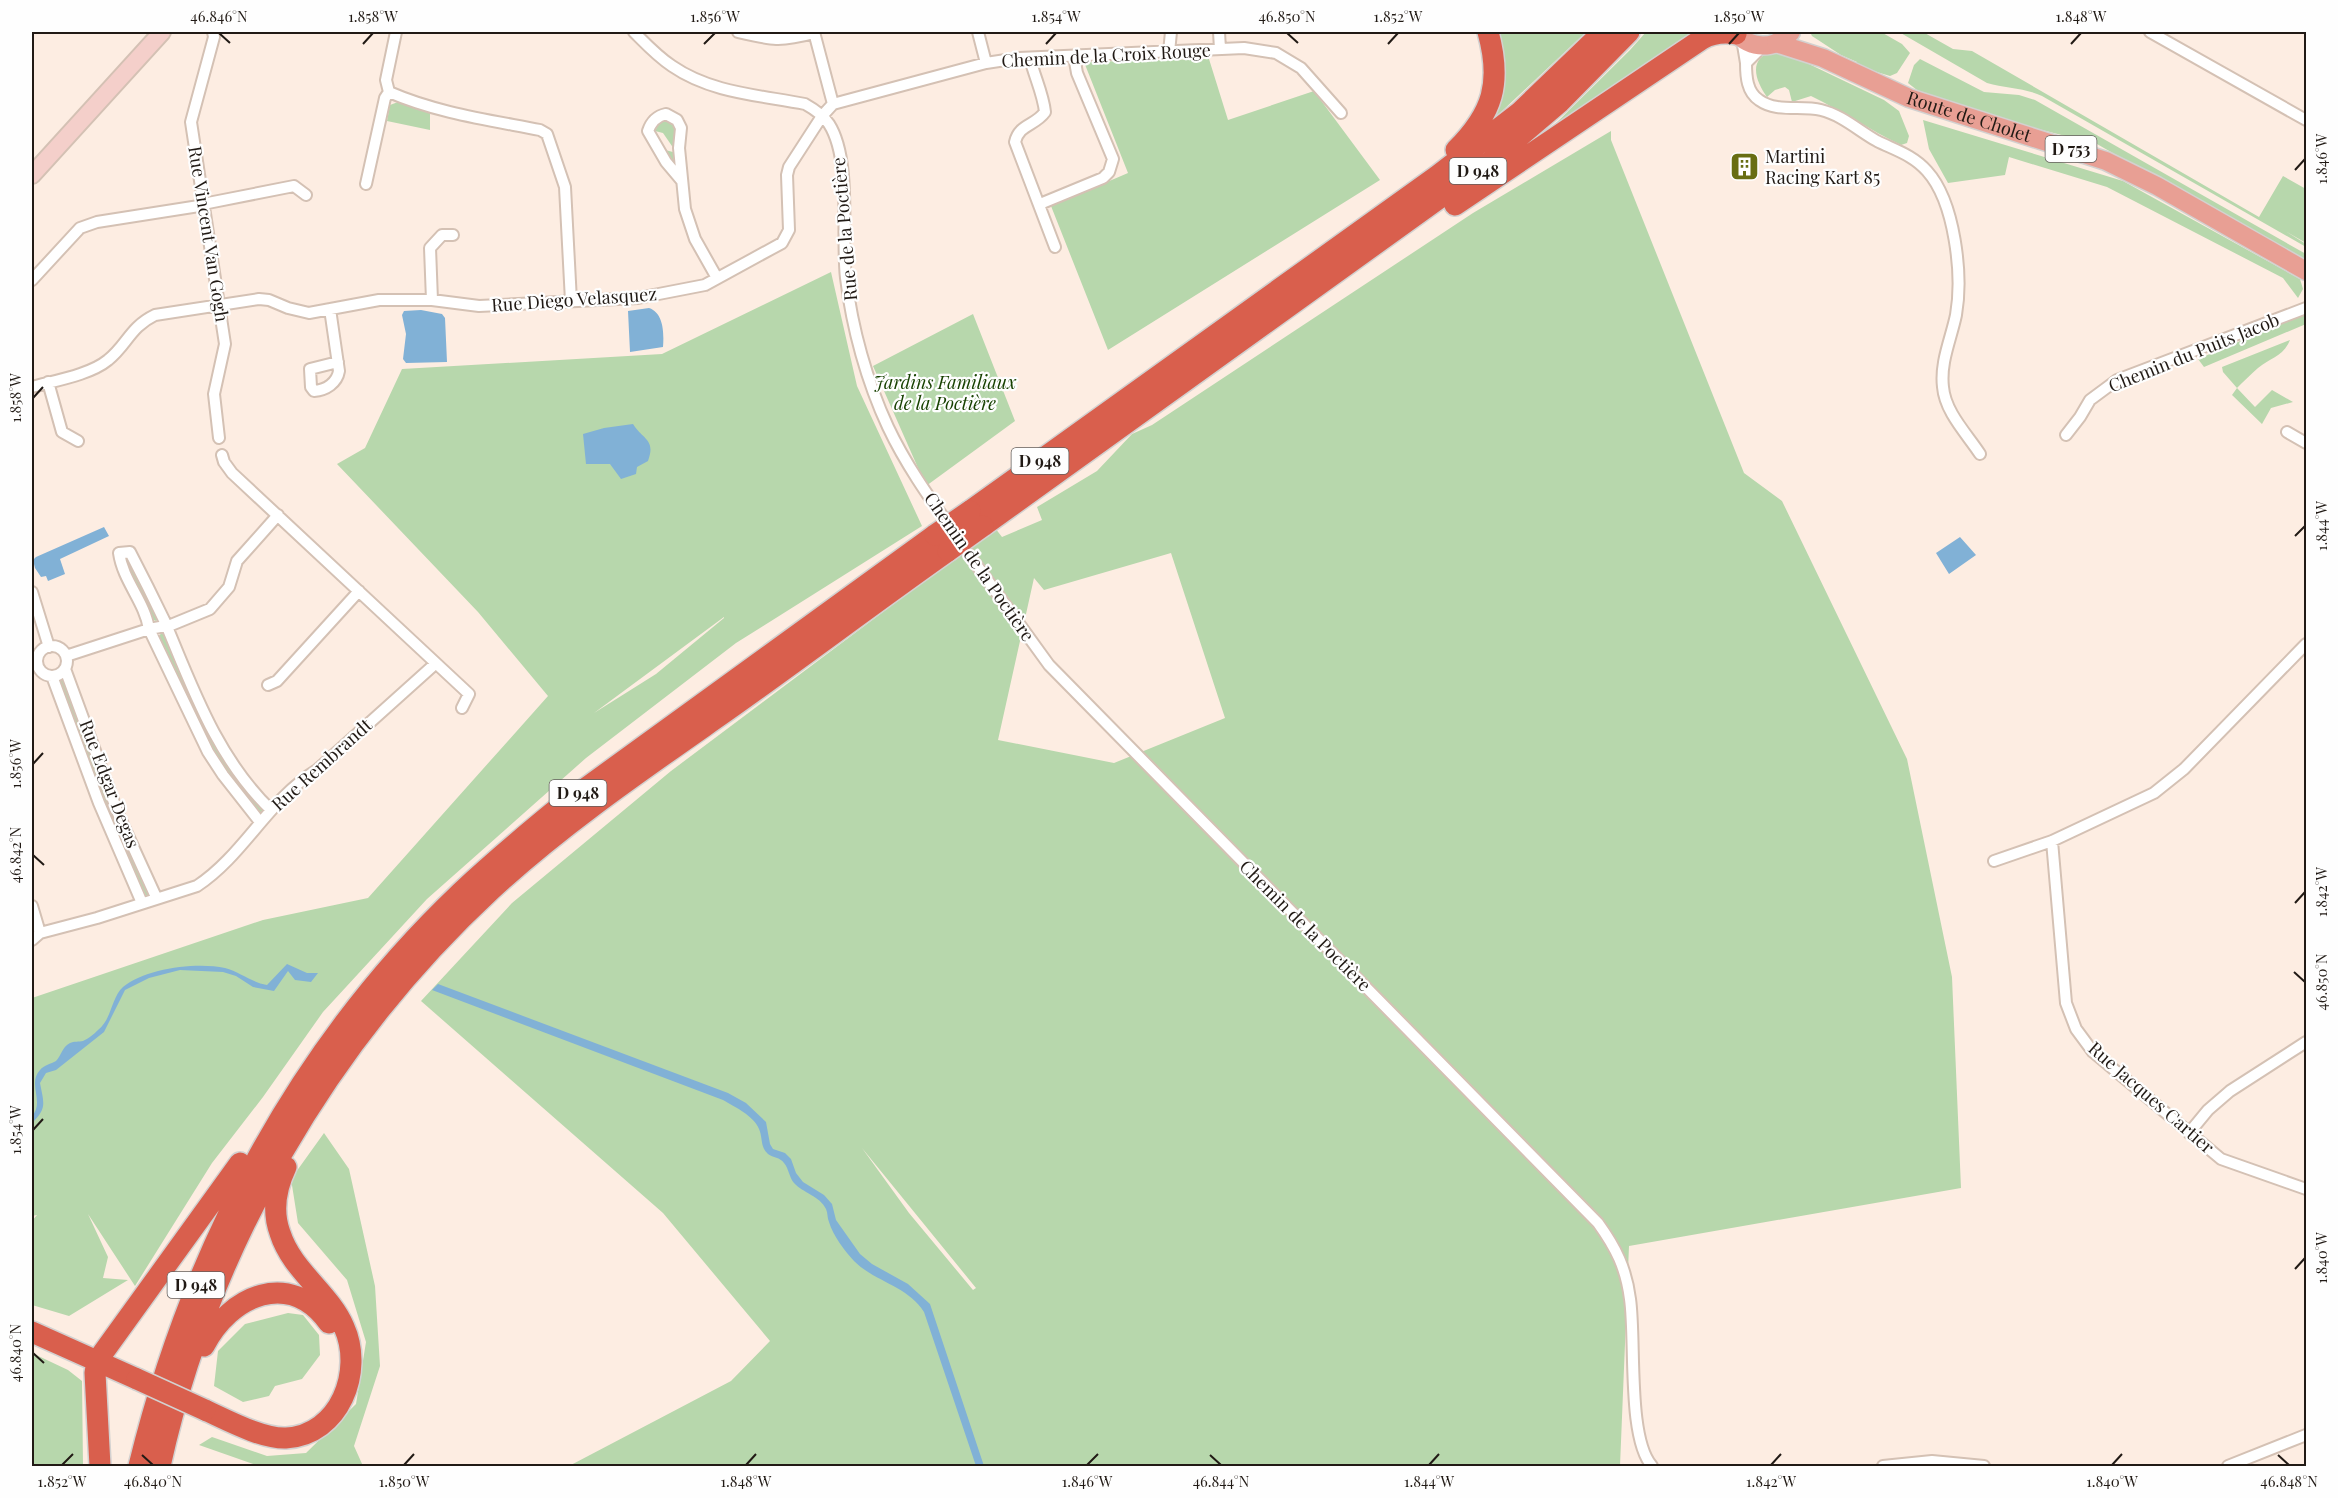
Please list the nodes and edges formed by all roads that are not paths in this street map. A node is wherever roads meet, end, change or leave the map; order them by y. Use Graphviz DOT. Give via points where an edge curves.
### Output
graph roads {
  1 [pos="162,32"];
  2 [pos="213,32"];
  3 [pos="396,32"];
  4 [pos="634,32"];
  5 [pos="738,32"];
  6 [pos="814,32"];
  7 [pos="978,32"];
  8 [pos="1171,32"];
  9 [pos="1219,32"];
  10 [pos="1488,32"];
  11 [pos="1603,32"];
  12 [pos="1629,32"];
  13 [pos="1791,32"];
  14 [pos="1798,32"];
  15 [pos="2150,32"];
  16 [pos="1738,35"];
  17 [pos="1770,44"];
  18 [pos="1220,49"];
  19 [pos="1169,52"];
  20 [pos="1074,56"];
  21 [pos="1030,58"];
  22 [pos="1823,58"];
  23 [pos="986,63"];
  24 [pos="1746,63"];
  25 [pos="389,92"];
  26 [pos="833,105"];
  27 [pos="1341,113"];
  28 [pos="822,116"];
  29 [pos="2307,120"];
  30 [pos="32,175"];
  31 [pos="682,181"];
  32 [pos="366,184"];
  33 [pos="306,195"];
  34 [pos="1407,199"];
  35 [pos="203,204"];
  36 [pos="1040,204"];
  37 [pos="453,235"];
  38 [pos="1055,247"];
  39 [pos="2307,272"];
  40 [pos="717,278"];
  41 [pos="32,280"];
  42 [pos="1310,292"];
  43 [pos="432,300"];
  44 [pos="571,302"];
  45 [pos="219,305"];
  46 [pos="2307,308"];
  47 [pos="330,309"];
  48 [pos="338,362"];
  49 [pos="48,382"];
  50 [pos="32,387"];
  51 [pos="880,410"];
  52 [pos="2288,432"];
  53 [pos="2066,435"];
  54 [pos="219,438"];
  55 [pos="78,441"];
  56 [pos="2307,443"];
  57 [pos="1980,454"];
  58 [pos="222,455"];
  59 [pos="278,515"];
  60 [pos="976,518"];
  61 [pos="942,543"];
  62 [pos="359,591"];
  63 [pos="32,592"];
  64 [pos="166,625"];
  65 [pos="148,629"];
  66 [pos="2307,644"];
  67 [pos="49,647"];
  68 [pos="66,656"];
  69 [pos="435,664"];
  70 [pos="35,666"];
  71 [pos="65,669"];
  72 [pos="52,676"];
  73 [pos="268,685"];
  74 [pos="462,708"];
  75 [pos="271,810"];
  76 [pos="260,822"];
  77 [pos="2052,841"];
  78 [pos="1994,861"];
  79 [pos="149,900"];
  80 [pos="32,906"];
  81 [pos="36,936"];
  82 [pos="2307,1042"];
  83 [pos="326,1083"];
  84 [pos="281,1116"];
  85 [pos="2189,1133"];
  86 [pos="2307,1189"];
  87 [pos="32,1332"];
  88 [pos="97,1361"];
  89 [pos="173,1412"];
  90 [pos="250,1430"];
  91 [pos="2307,1435"];
  92 [pos="100,1467"];
  93 [pos="139,1467"];
  94 [pos="160,1467"];
  95 [pos="1652,1467"];
  96 [pos="1883,1467"];
  97 [pos="1984,1467"];
  98 [pos="2228,1467"];
  1 -- 30 [label="main road"];
  2 -- 35 [label="street, Rue Vincent Van Gogh" via="191,122"];
  3 -- 25 [label="street" via="386,80"];
  4 -- 28 [label="street" via="674,67 697,79 727,91 805,104"];
  5 -- 6 [label="street" via="771,40"];
  6 -- 26 [label="street"];
  7 -- 23 [label="street"];
  8 -- 19 [label="street"];
  9 -- 18 [label="street"];
  10 -- 34 [label="highway" via="1495,66 1489,106 1468,138"];
  11 -- 34 [label="highway, D 948" via="1520,112"];
  12 -- 42 [label="highway, D 948" via="1521,137"];
  13 -- 17 [label="main road"];
  14 -- 22 [label="main road, Route de Cholet / D 753"];
  15 -- 29 [label="street"];
  16 -- 17 [label="main road, Route de Cholet" via="1753,44"];
  16 -- 24 [label="street"];
  16 -- 42 [label="highway" via="1711,34 1702,39 1400,242"];
  17 -- 22 [label="main road, Route de Cholet / D 753"];
  17 -- 24 [label="street"];
  18 -- 19 [label="street, Chemin de la Croix Rouge"];
  18 -- 27 [label="street, Chemin de la Croix Rouge" via="1276,53 1301,68"];
  19 -- 20 [label="street, Chemin de la Croix Rouge"];
  20 -- 21 [label="street, Chemin de la Croix Rouge"];
  20 -- 36 [label="street" via="1077,73 1113,159 1103,178"];
  21 -- 23 [label="street, Chemin de la Croix Rouge"];
  21 -- 36 [label="street" via="1045,112 1040,119 1022,127 1015,142"];
  22 -- 39 [label="main road, Route de Cholet / D 753" via="1909,99 2117,166"];
  23 -- 26 [label="street, Chemin de la Croix Rouge"];
  24 -- 57 [label="street" via="1746,77 1756,99 1785,108 1822,110 1905,153 1929,173 1950,221 1959,268 1956,314 1946,351 1943,387 1952,413"];
  25 -- 32 [label="street"];
  25 -- 44 [label="street" via="449,113 547,134 565,187"];
  26 -- 28 [label="street, Chemin de la Croix Rouge"];
  28 -- 40 [label="street, Rue Diego Velasquez" via="789,167 786,238"];
  28 -- 51 [label="street, Rue de la Poctière" via="840,154 846,279 862,355"];
  31 -- 31 [label="street" via="681,128 677,120 666,114 659,116 648,131"];
  31 -- 40 [label="street" via="685,209 695,239"];
  33 -- 35 [label="street" via="294,186"];
  34 -- 60 [label="highway, D 948"];
  35 -- 41 [label="street" via="80,228"];
  35 -- 45 [label="street, Rue Vincent Van Gogh"];
  36 -- 38 [label="street"];
  37 -- 43 [label="street" via="442,235 430,248"];
  40 -- 44 [label="street, Rue Diego Velasquez" via="697,288 638,298"];
  42 -- 60 [label="highway, D 948"];
  43 -- 44 [label="street, Rue Diego Velasquez" via="479,306"];
  43 -- 47 [label="street, Rue Diego Velasquez" via="379,300"];
  45 -- 47 [label="street, Rue Diego Velasquez" via="259,299 309,313"];
  45 -- 49 [label="street, Rue Diego Velasquez" via="155,315 140,322 107,361"];
  45 -- 54 [label="street, Rue Vincent Van Gogh" via="225,344 214,394"];
  46 -- 53 [label="street, Chemin du Puits Jacob" via="2117,380 2090,400"];
  47 -- 48 [label="street"];
  49 -- 50 [label="street, Rue Diego Velasquez"];
  49 -- 55 [label="street" via="62,432"];
  51 -- 95 [label="street, Chemin de la Poctière" via="909,466 1049,665 1598,1223 1616,1249 1630,1299 1639,1444"];
  52 -- 56 [label="street"];
  58 -- 59 [label="street" via="232,472"];
  59 -- 62 [label="street"];
  59 -- 64 [label="street" via="237,561 229,587 210,609"];
  60 -- 61 [label="highway, D 948, bridge"];
  61 -- 83 [label="highway, D 948" via="521,863 417,966"];
  61 -- 84 [label="highway, D 948" via="607,772 507,850 446,906 382,977 339,1031"];
  62 -- 69 [label="street"];
  62 -- 73 [label="street" via="277,681"];
  63 -- 67 [label="street"];
  64 -- 65 [label="street"];
  64 -- 65 [label="street" via="130,552 119,553 121,568 146,617"];
  64 -- 75 [label="street" via="208,724 230,761"];
  65 -- 68 [label="street"];
  65 -- 76 [label="street" via="208,752"];
  66 -- 77 [label="street" via="2184,769 2154,793"];
  67 -- 68 [label="street" via="59,648"];
  67 -- 70 [label="street" via="39,655"];
  68 -- 71 [label="street"];
  69 -- 74 [label="street" via="469,694"];
  69 -- 75 [label="street, Rue Rembrandt"];
  70 -- 72 [label="street"];
  71 -- 72 [label="street"];
  71 -- 79 [label="street, Rue Edgar Degas"];
  72 -- 79 [label="street, Rue Edgar Degas" via="99,803"];
  75 -- 76 [label="street, Rue Rembrandt"];
  76 -- 79 [label="street, Rue Rembrandt" via="209,878 196,886"];
  77 -- 78 [label="street"];
  77 -- 85 [label="street, Rue Jacques Cartier" via="2066,1003 2076,1029 2093,1052"];
  79 -- 81 [label="street, Rue Rembrandt"];
  80 -- 81 [label="street"];
  82 -- 85 [label="street" via="2230,1091"];
  83 -- 89 [label="highway, D 948" via="279,1158 240,1234 214,1292"];
  83 -- 90 [label="highway" via="280,1181 276,1214 287,1250 347,1332 352,1352 349,1384 331,1416 307,1432 287,1438"];
  84 -- 88 [label="highway" via="246,1154"];
  84 -- 93 [label="highway, D 948" via="241,1186 204,1265 174,1342"];
  85 -- 86 [label="street, Rue Jacques Cartier" via="2221,1159"];
  87 -- 88 [label="highway"];
  88 -- 90 [label="highway, bridge"];
  88 -- 92 [label="highway"];
  89 -- 90 [label="highway" via="205,1344 223,1317 257,1296 293,1296 312,1305 332,1328 341,1356 340,1377 326,1407 312,1419 287,1429"];
  89 -- 94 [label="highway, D 948"];
  91 -- 98 [label="street"];
  96 -- 97 [label="street" via="1932,1461"];
}
